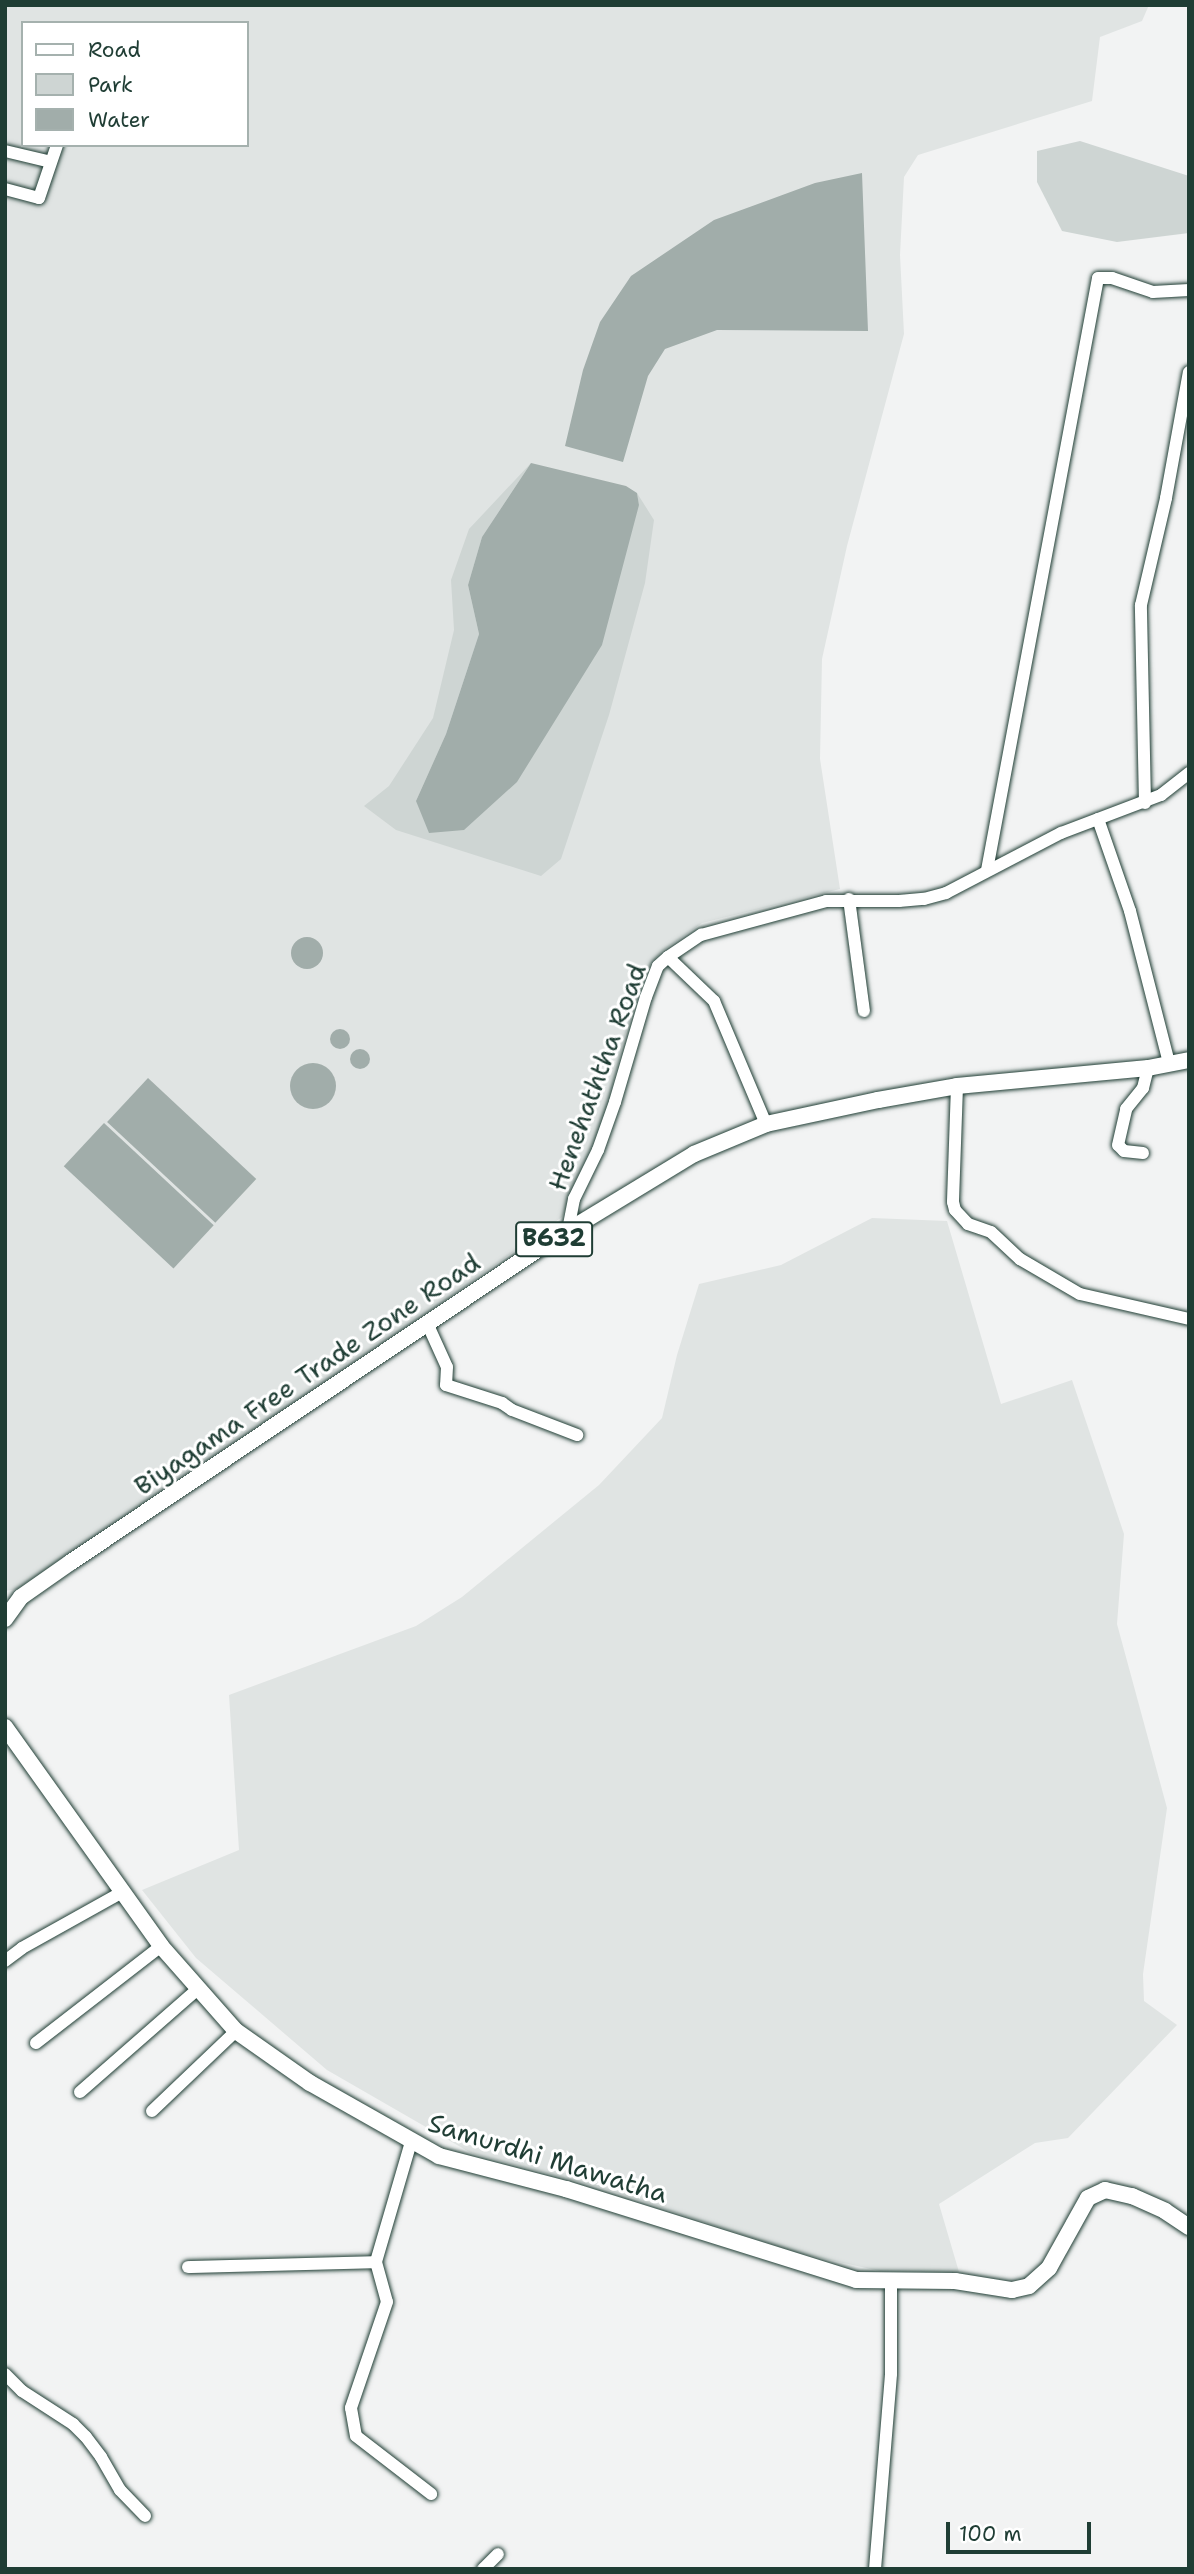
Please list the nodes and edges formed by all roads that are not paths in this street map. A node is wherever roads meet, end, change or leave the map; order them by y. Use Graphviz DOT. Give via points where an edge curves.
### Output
graph roads {
  1 [pos="56,147"];
  2 [pos="5,151"];
  3 [pos="51,162"];
  4 [pos="5,189"];
  5 [pos="1189,290"];
  6 [pos="1189,372"];
  7 [pos="1189,773"];
  8 [pos="1145,803"];
  9 [pos="1098,818"];
  10 [pos="987,870"];
  11 [pos="849,899"];
  12 [pos="668,957"];
  13 [pos="864,1011"];
  14 [pos="1189,1060"];
  15 [pos="1170,1063"];
  16 [pos="1148,1068"];
  17 [pos="957,1086"];
  18 [pos="766,1124"];
  19 [pos="1143,1153"];
  20 [pos="568,1230"];
  21 [pos="1189,1319"];
  22 [pos="427,1324"];
  23 [pos="577,1435"];
  24 [pos="13,1599"];
  25 [pos="5,1619"];
  26 [pos="5,1717"];
  27 [pos="5,1727"];
  28 [pos="19,1747"];
  29 [pos="122,1892"];
  30 [pos="160,1946"];
  31 [pos="5,1961"];
  32 [pos="199,1988"];
  33 [pos="236,2031"];
  34 [pos="36,2043"];
  35 [pos="80,2092"];
  36 [pos="152,2111"];
  37 [pos="411,2142"];
  38 [pos="1189,2228"];
  39 [pos="376,2262"];
  40 [pos="188,2267"];
  41 [pos="891,2282"];
  42 [pos="5,2374"];
  43 [pos="431,2494"];
  44 [pos="145,2516"];
  45 [pos="498,2554"];
  46 [pos="483,2569"];
  47 [pos="875,2569"];
  1 -- 3 [label="street"];
  2 -- 3 [label="street"];
  3 -- 4 [label="street" via="39,198"];
  5 -- 10 [label="street" via="1153,292 1098,278"];
  6 -- 8 [label="street" via="1141,605"];
  7 -- 8 [label="street, Henehaththa Road"];
  8 -- 9 [label="street, Henehaththa Road"];
  9 -- 10 [label="street, Henehaththa Road"];
  9 -- 15 [label="street" via="1130,911"];
  10 -- 11 [label="street, Henehaththa Road" via="946,893 924,899"];
  11 -- 12 [label="street, Henehaththa Road" via="825,901 701,935"];
  11 -- 13 [label="street"];
  12 -- 18 [label="street" via="713,1001"];
  12 -- 20 [label="street, Henehaththa Road" via="658,967 646,998 598,1150 574,1199"];
  14 -- 15 [label="main road, Biyagama Free Trade Zone Road / B632"];
  15 -- 16 [label="main road, Biyagama Free Trade Zone Road / B632"];
  16 -- 17 [label="main road, Biyagama Free Trade Zone Road / B632"];
  16 -- 19 [label="street" via="1143,1088 1126,1109 1118,1145 1124,1151"];
  17 -- 18 [label="main road, Biyagama Free Trade Zone Road / B632"];
  17 -- 21 [label="street" via="953,1202 968,1224 991,1232 1020,1259 1080,1294"];
  18 -- 20 [label="main road, Biyagama Free Trade Zone Road / B632" via="694,1154"];
  20 -- 22 [label="main road, Biyagama Free Trade Zone Road / B632"];
  22 -- 23 [label="street" via="447,1367 446,1385"];
  22 -- 24 [label="main road, Biyagama Free Trade Zone Road / B632"];
  24 -- 25 [label="main road, Biyagama Free Trade Zone Road / B632"];
  26 -- 28 [label="main road"];
  27 -- 28 [label="main road, Samurdhi Mawatha"];
  28 -- 29 [label="main road, Samurdhi Mawatha"];
  29 -- 30 [label="main road, Samurdhi Mawatha"];
  29 -- 31 [label="street"];
  30 -- 32 [label="main road, Samurdhi Mawatha"];
  30 -- 34 [label="street"];
  32 -- 33 [label="main road, Samurdhi Mawatha"];
  32 -- 35 [label="street"];
  33 -- 36 [label="street"];
  33 -- 37 [label="main road, Samurdhi Mawatha" via="310,2083"];
  37 -- 39 [label="street"];
  37 -- 41 [label="main road, Samurdhi Mawatha" via="439,2156 566,2189 856,2280"];
  38 -- 41 [label="main road, Samurdhi Mawatha" via="1132,2196 1105,2190 1088,2198 1049,2267 1029,2287 1012,2290 955,2281"];
  39 -- 40 [label="street"];
  39 -- 43 [label="street" via="387,2302 352,2409 356,2436"];
  41 -- 47 [label="street" via="891,2374"];
  42 -- 44 [label="street" via="86,2437 120,2490"];
  45 -- 46 [label="street"];
}
